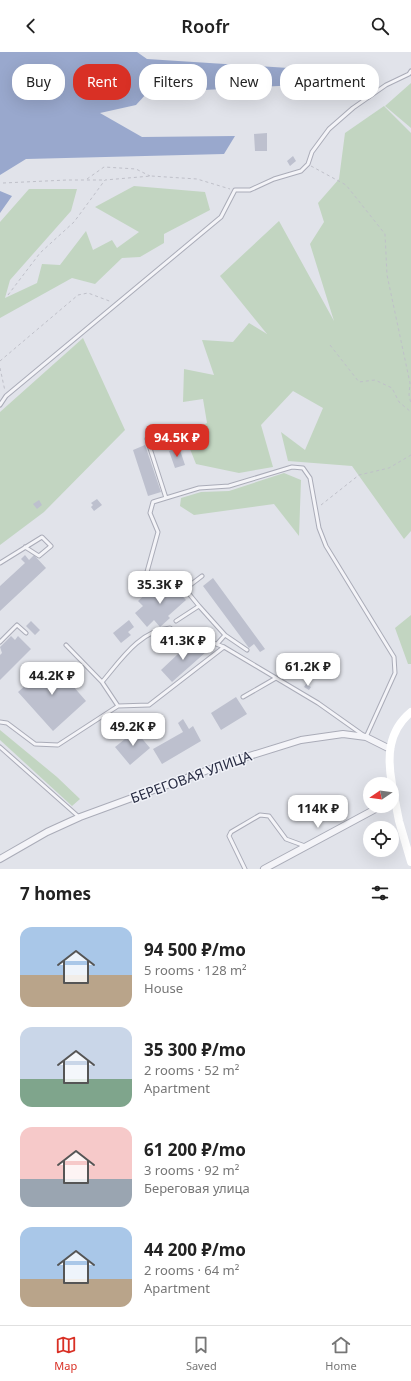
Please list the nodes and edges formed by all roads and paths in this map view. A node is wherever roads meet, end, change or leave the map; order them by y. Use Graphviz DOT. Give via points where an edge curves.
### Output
graph roads {
  1 [pos="411,71"];
  2 [pos="308,164"];
  3 [pos="151,176"];
  4 [pos="86,180"];
  5 [pos="105,180"];
  6 [pos="3,183"];
  7 [pos="235,190"];
  8 [pos="8,295"];
  9 [pos="116,304"];
  10 [pos="330,345"];
  11 [pos="0,361"];
  12 [pos="0,368"];
  13 [pos="6,396"];
  14 [pos="411,404"];
  15 [pos="0,405"];
  16 [pos="411,412"];
  17 [pos="147,439"];
  18 [pos="411,455"];
  19 [pos="166,498"];
  20 [pos="317,508"];
  21 [pos="25,547"];
  22 [pos="0,563"];
  23 [pos="202,576"];
  24 [pos="142,590"];
  25 [pos="199,606"];
  26 [pos="176,621"];
  27 [pos="26,633"];
  28 [pos="225,635"];
  29 [pos="0,642"];
  30 [pos="217,644"];
  31 [pos="66,645"];
  32 [pos="224,647"];
  33 [pos="247,650"];
  34 [pos="276,678"];
  35 [pos="102,682"];
  36 [pos="243,697"];
  37 [pos="118,706"];
  38 [pos="411,712"];
  39 [pos="0,722"];
  40 [pos="366,737"];
  41 [pos="0,746"];
  42 [pos="390,749"];
  43 [pos="391,777"];
  44 [pos="368,813"];
  45 [pos="396,813"];
  46 [pos="80,817"];
  47 [pos="305,846"];
  48 [pos="0,859"];
  49 [pos="411,862"];
  50 [pos="245,869"];
  51 [pos="264,869"];
  1 -- 2 [label="lane" via="353,108 329,129 312,152"];
  2 -- 7 [label="lane" via="301,171 274,178 250,190"];
  2 -- 14 [label="path" via="346,185 385,234 387,275 410,383"];
  3 -- 4 [label="path" via="136,169 104,166"];
  3 -- 5 [label="path"];
  3 -- 7 [label="path" via="197,179"];
  4 -- 5 [label="path"];
  4 -- 6 [label="path"];
  5 -- 8 [label="path" via="74,222 40,253"];
  7 -- 9 [label="lane" via="221,217"];
  9 -- 11 [label="path" via="88,293 78,295"];
  9 -- 13 [label="lane"];
  10 -- 16 [label="path" via="359,382 374,380 392,388 399,402"];
  12 -- 13 [label="path"];
  13 -- 15 [label="lane"];
  17 -- 19 [label="lane"];
  18 -- 20 [label="path" via="389,468 359,475"];
  19 -- 20 [label="lane" via="199,488 230,486 292,467 303,468 310,478"];
  19 -- 24 [label="lane" via="153,502 150,513 158,532"];
  20 -- 40 [label="lane" via="326,546 394,657 395,673"];
  21 -- 21 [label="lane" via="42,537 51,546 39,556"];
  21 -- 22 [label="lane"];
  23 -- 25 [label="lane" via="185,589"];
  25 -- 26 [label="lane"];
  25 -- 28 [label="lane"];
  27 -- 29 [label="lane" via="17,625"];
  28 -- 30 [label="lane"];
  28 -- 33 [label="lane"];
  30 -- 32 [label="lane"];
  30 -- 35 [label="lane" via="195,636 184,640 170,628 158,629 132,646"];
  31 -- 35 [label="lane"];
  32 -- 34 [label="lane"];
  32 -- 37 [label="lane" via="149,705"];
  34 -- 36 [label="lane"];
  34 -- 40 [label="lane" via="318,703"];
  35 -- 37 [label="lane"];
  37 -- 39 [label="lane" via="58,746 35,744 7,723"];
  38 -- 42 [label="main road" via="395,731"];
  40 -- 42 [label="street, БЕРЕГОВАЯ УЛИЦА"];
  40 -- 46 [label="street, БЕРЕГОВАЯ УЛИЦА" via="343,734 301,740 230,762"];
  41 -- 46 [label="lane"];
  42 -- 43 [label="main road"];
  44 -- 47 [label="street"];
  45 -- 49 [label="main road"];
  46 -- 48 [label="street, БЕРЕГОВАЯ УЛИЦА" via="47,832"];
  47 -- 50 [label="lane" via="286,839 269,816 260,815 231,832 230,836"];
  47 -- 51 [label="street"];
}
